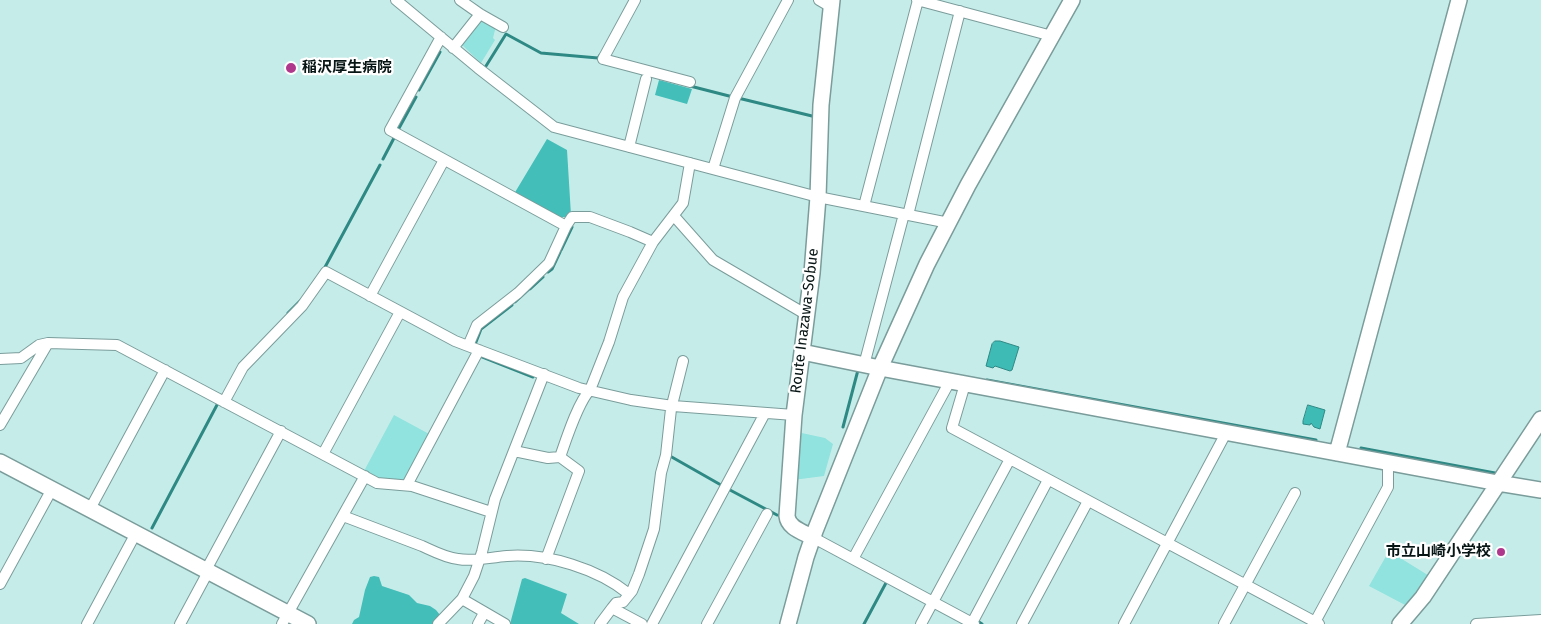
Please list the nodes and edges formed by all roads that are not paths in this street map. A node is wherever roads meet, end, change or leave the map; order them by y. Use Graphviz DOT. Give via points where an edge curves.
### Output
graph roads {
  1 [pos="396,0"];
  2 [pos="460,0"];
  3 [pos="635,0"];
  4 [pos="788,0"];
  5 [pos="917,0"];
  6 [pos="1072,0"];
  7 [pos="1459,0"];
  8 [pos="827,2"];
  9 [pos="960,11"];
  10 [pos="480,14"];
  11 [pos="503,26"];
  12 [pos="1052,36"];
  13 [pos="441,37"];
  14 [pos="453,48"];
  15 [pos="646,79"];
  16 [pos="690,82"];
  17 [pos="629,147"];
  18 [pos="444,160"];
  19 [pos="690,163"];
  20 [pos="713,170"];
  21 [pos="818,197"];
  22 [pos="864,206"];
  23 [pos="906,214"];
  24 [pos="674,216"];
  25 [pos="949,223"];
  26 [pos="566,226"];
  27 [pos="653,242"];
  28 [pos="370,296"];
  29 [pos="400,312"];
  30 [pos="807,315"];
  31 [pos="48,343"];
  32 [pos="468,346"];
  33 [pos="479,350"];
  34 [pos="802,352"];
  35 [pos="0,359"];
  36 [pos="683,361"];
  37 [pos="864,365"];
  38 [pos="880,368"];
  39 [pos="166,370"];
  40 [pos="544,374"];
  41 [pos="958,383"];
  42 [pos="590,390"];
  43 [pos="224,402"];
  44 [pos="673,406"];
  45 [pos="765,413"];
  46 [pos="794,415"];
  47 [pos="1541,419"];
  48 [pos="0,425"];
  49 [pos="281,432"];
  50 [pos="1226,432"];
  51 [pos="514,451"];
  52 [pos="1337,453"];
  53 [pos="324,454"];
  54 [pos="560,457"];
  55 [pos="1010,459"];
  56 [pos="1388,463"];
  57 [pos="1,464"];
  58 [pos="365,476"];
  59 [pos="1048,480"];
  60 [pos="1498,483"];
  61 [pos="407,486"];
  62 [pos="52,489"];
  63 [pos="1541,490"];
  64 [pos="1295,493"];
  65 [pos="1088,501"];
  66 [pos="90,509"];
  67 [pos="490,512"];
  68 [pos="766,514"];
  69 [pos="343,516"];
  70 [pos="136,533"];
  71 [pos="812,538"];
  72 [pos="1167,543"];
  73 [pos="480,559"];
  74 [pos="546,559"];
  75 [pos="854,559"];
  76 [pos="207,571"];
  77 [pos="0,584"];
  78 [pos="1245,585"];
  79 [pos="629,594"];
  80 [pos="462,599"];
  81 [pos="933,602"];
  82 [pos="612,608"];
  83 [pos="484,612"];
  84 [pos="285,619"];
  85 [pos="1541,620"];
  86 [pos="1317,623"];
  87 [pos="87,624"];
  88 [pos="180,624"];
  89 [pos="308,624"];
  90 [pos="438,624"];
  91 [pos="478,624"];
  92 [pos="505,624"];
  93 [pos="600,624"];
  94 [pos="642,624"];
  95 [pos="652,624"];
  96 [pos="706,624"];
  97 [pos="788,624"];
  98 [pos="921,624"];
  99 [pos="973,624"];
  100 [pos="1022,624"];
  101 [pos="1124,624"];
  102 [pos="1224,624"];
  103 [pos="1400,624"];
  104 [pos="1476,624"];
  105 [pos="1488,624"];
  1 -- 13 [label="street"];
  2 -- 10 [label="street"];
  3 -- 16 [label="street" via="603,59"];
  4 -- 20 [label="street" via="735,98"];
  5 -- 9 [label="street"];
  5 -- 22 [label="street"];
  6 -- 12 [label="street"];
  7 -- 52 [label="street"];
  8 -- 21 [label="street, Route Inazawa-Sobue"];
  9 -- 12 [label="street"];
  9 -- 23 [label="street"];
  10 -- 11 [label="street"];
  10 -- 14 [label="street"];
  12 -- 25 [label="street"];
  13 -- 14 [label="street"];
  13 -- 18 [label="street" via="390,130"];
  14 -- 17 [label="street" via="554,127"];
  15 -- 17 [label="street"];
  17 -- 19 [label="street"];
  18 -- 26 [label="street"];
  18 -- 28 [label="street"];
  19 -- 20 [label="street"];
  19 -- 24 [label="street" via="683,203"];
  20 -- 21 [label="street"];
  21 -- 22 [label="street"];
  21 -- 30 [label="street, Route Inazawa-Sobue"];
  22 -- 23 [label="street"];
  23 -- 25 [label="street"];
  23 -- 37 [label="street"];
  24 -- 27 [label="street"];
  24 -- 30 [label="street" via="714,260"];
  25 -- 38 [label="street"];
  26 -- 27 [label="street" via="572,217 590,217"];
  26 -- 32 [label="street" via="549,263 518,293 477,325"];
  27 -- 42 [label="street" via="624,297"];
  28 -- 29 [label="street"];
  28 -- 43 [label="street" via="326,272 302,306 243,367"];
  29 -- 32 [label="street"];
  29 -- 53 [label="street"];
  30 -- 34 [label="street, Route Inazawa-Sobue"];
  31 -- 35 [label="street" via="39,345 21,358"];
  31 -- 39 [label="street" via="117,345"];
  31 -- 48 [label="street"];
  32 -- 33 [label="street"];
  33 -- 40 [label="street"];
  33 -- 61 [label="street"];
  34 -- 37 [label="street"];
  34 -- 46 [label="street, Route Inazawa-Sobue"];
  36 -- 44 [label="street"];
  37 -- 38 [label="street"];
  38 -- 41 [label="street"];
  38 -- 71 [label="street"];
  39 -- 43 [label="street"];
  39 -- 66 [label="street"];
  40 -- 42 [label="street"];
  40 -- 51 [label="street"];
  41 -- 50 [label="street"];
  41 -- 55 [label="street" via="952,428"];
  41 -- 75 [label="street"];
  42 -- 44 [label="street"];
  42 -- 54 [label="street"];
  43 -- 49 [label="street"];
  44 -- 45 [label="street"];
  44 -- 79 [label="street" via="654,529"];
  45 -- 46 [label="street"];
  45 -- 95 [label="street"];
  46 -- 71 [label="street, Route Inazawa-Sobue" via="787,516 791,526"];
  47 -- 60 [label="street"];
  49 -- 53 [label="street"];
  49 -- 76 [label="street"];
  50 -- 52 [label="street"];
  50 -- 72 [label="street"];
  51 -- 54 [label="street" via="548,458"];
  51 -- 67 [label="street"];
  52 -- 56 [label="street"];
  53 -- 58 [label="street"];
  54 -- 74 [label="street" via="579,471"];
  55 -- 59 [label="street"];
  55 -- 81 [label="street"];
  56 -- 60 [label="street"];
  56 -- 86 [label="street" via="1388,486"];
  57 -- 62 [label="street"];
  58 -- 61 [label="street" via="377,483"];
  58 -- 69 [label="street"];
  59 -- 65 [label="street"];
  59 -- 99 [label="street"];
  60 -- 63 [label="street"];
  60 -- 103 [label="street" via="1423,597"];
  61 -- 67 [label="street"];
  62 -- 66 [label="street"];
  62 -- 77 [label="street"];
  64 -- 78 [label="street"];
  65 -- 72 [label="street"];
  65 -- 100 [label="street"];
  66 -- 70 [label="street"];
  67 -- 73 [label="street"];
  68 -- 96 [label="street"];
  69 -- 73 [label="street" via="456,559"];
  69 -- 84 [label="street"];
  70 -- 76 [label="street"];
  70 -- 87 [label="street"];
  71 -- 75 [label="street"];
  71 -- 97 [label="street"];
  72 -- 78 [label="street"];
  72 -- 101 [label="street"];
  73 -- 74 [label="street" via="509,556"];
  73 -- 80 [label="street"];
  74 -- 79 [label="street" via="599,575"];
  75 -- 81 [label="street"];
  76 -- 84 [label="street"];
  76 -- 88 [label="street"];
  78 -- 86 [label="street"];
  78 -- 102 [label="street"];
  79 -- 82 [label="street"];
  80 -- 83 [label="street"];
  80 -- 90 [label="street"];
  81 -- 98 [label="street"];
  81 -- 99 [label="street"];
  82 -- 93 [label="street"];
  82 -- 94 [label="street"];
  83 -- 91 [label="street"];
  83 -- 92 [label="street"];
  84 -- 89 [label="street"];
  85 -- 105 [label="street"];
  104 -- 105 [label="street"];
}
